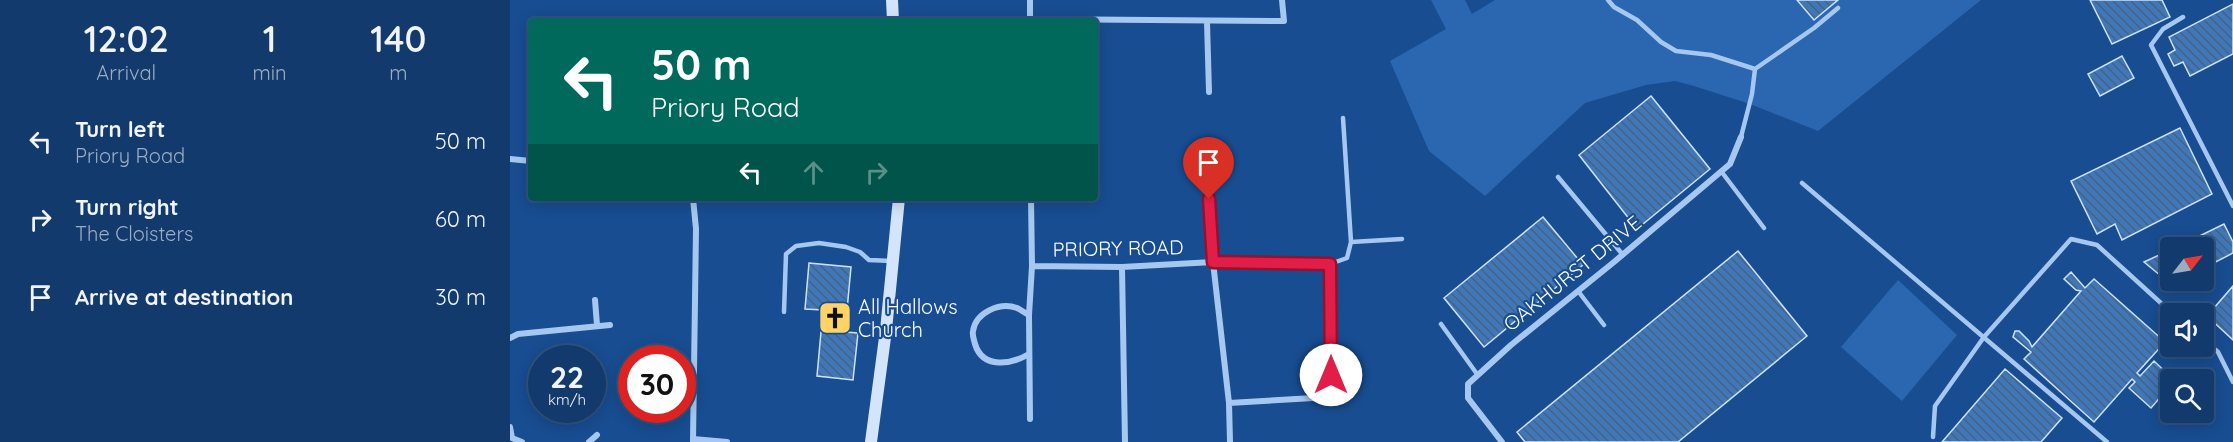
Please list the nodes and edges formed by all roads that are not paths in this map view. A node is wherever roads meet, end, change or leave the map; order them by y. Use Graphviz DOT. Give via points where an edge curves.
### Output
graph roads {
  1 [pos="892,0"];
  2 [pos="1030,0"];
  3 [pos="1282,0"];
  4 [pos="1608,0"];
  5 [pos="1838,8"];
  6 [pos="2183,17"];
  7 [pos="893,18"];
  8 [pos="1030,18"];
  9 [pos="1098,21"];
  10 [pos="1207,22"];
  11 [pos="1755,69"];
  12 [pos="1209,92"];
  13 [pos="1343,118"];
  14 [pos="1741,137"];
  15 [pos="510,159"];
  16 [pos="528,161"];
  17 [pos="1721,171"];
  18 [pos="1558,177"];
  19 [pos="1803,183"];
  20 [pos="1209,199"];
  21 [pos="693,201"];
  22 [pos="899,201"];
  23 [pos="1031,201"];
  24 [pos="2233,206"];
  25 [pos="1764,228"];
  26 [pos="1402,239"];
  27 [pos="1351,242"];
  28 [pos="1623,255"];
  29 [pos="892,261"];
  30 [pos="1213,262"];
  31 [pos="1330,264"];
  32 [pos="1032,267"];
  33 [pos="1122,267"];
  34 [pos="1578,291"];
  35 [pos="595,300"];
  36 [pos="2161,303"];
  37 [pos="784,312"];
  38 [pos="1029,315"];
  39 [pos="1441,324"];
  40 [pos="610,325"];
  41 [pos="1604,325"];
  42 [pos="597,326"];
  43 [pos="1984,337"];
  44 [pos="510,338"];
  45 [pos="2214,349"];
  46 [pos="1029,354"];
  47 [pos="1477,374"];
  48 [pos="2233,382"];
  49 [pos="1229,403"];
  50 [pos="1030,419"];
  51 [pos="510,428"];
  52 [pos="597,435"];
  53 [pos="1933,437"];
  54 [pos="511,439"];
  55 [pos="693,440"];
  56 [pos="522,442"];
  57 [pos="589,442"];
  58 [pos="727,442"];
  59 [pos="871,442"];
  60 [pos="1125,442"];
  61 [pos="1230,442"];
  62 [pos="1502,442"];
  63 [pos="2107,442"];
  1 -- 7 [label="street"];
  2 -- 8 [label="street"];
  3 -- 10 [label="street" via="1284,21"];
  4 -- 11 [label="lane" via="1676,51 1711,55"];
  5 -- 11 [label="lane"];
  6 -- 24 [label="lane" via="2163,28 2151,45"];
  9 -- 10 [label="street"];
  10 -- 12 [label="street"];
  11 -- 14 [label="lane"];
  13 -- 27 [label="lane"];
  14 -- 17 [label="street, OAKHURST DRIVE" via="1730,164"];
  15 -- 16 [label="street"];
  17 -- 25 [label="lane"];
  17 -- 28 [label="street, OAKHURST DRIVE"];
  18 -- 28 [label="lane"];
  19 -- 43 [label="lane"];
  20 -- 30 [label="street"];
  21 -- 55 [label="street"];
  22 -- 29 [label="street"];
  23 -- 32 [label="street"];
  26 -- 27 [label="lane"];
  27 -- 31 [label="lane" via="1347,258"];
  28 -- 34 [label="street, OAKHURST DRIVE"];
  29 -- 37 [label="lane" via="869,260 846,247 819,243 796,246 786,254"];
  29 -- 59 [label="street"];
  30 -- 31 [label="street, PRIORY ROAD"];
  30 -- 33 [label="street, PRIORY ROAD"];
  30 -- 49 [label="street"];
  31 -- 49 [label="street" via="1331,397"];
  32 -- 33 [label="street, PRIORY ROAD"];
  32 -- 38 [label="street"];
  33 -- 60 [label="street"];
  34 -- 41 [label="lane"];
  34 -- 47 [label="street, OAKHURST DRIVE"];
  35 -- 42 [label="street"];
  36 -- 43 [label="lane" via="2097,245 2072,239"];
  38 -- 46 [label="street"];
  38 -- 46 [label="street" via="1016,307 994,308 979,316 972,332 976,348 986,359 1016,362"];
  39 -- 47 [label="lane"];
  40 -- 42 [label="street"];
  42 -- 44 [label="street"];
  43 -- 53 [label="lane" via="1935,406"];
  43 -- 63 [label="lane"];
  45 -- 48 [label="lane"];
  46 -- 50 [label="street"];
  47 -- 62 [label="street" via="1468,384 1468,398"];
  49 -- 61 [label="street"];
  51 -- 54 [label="street"];
  52 -- 57 [label="street"];
  54 -- 56 [label="street"];
  55 -- 58 [label="street"];
}
